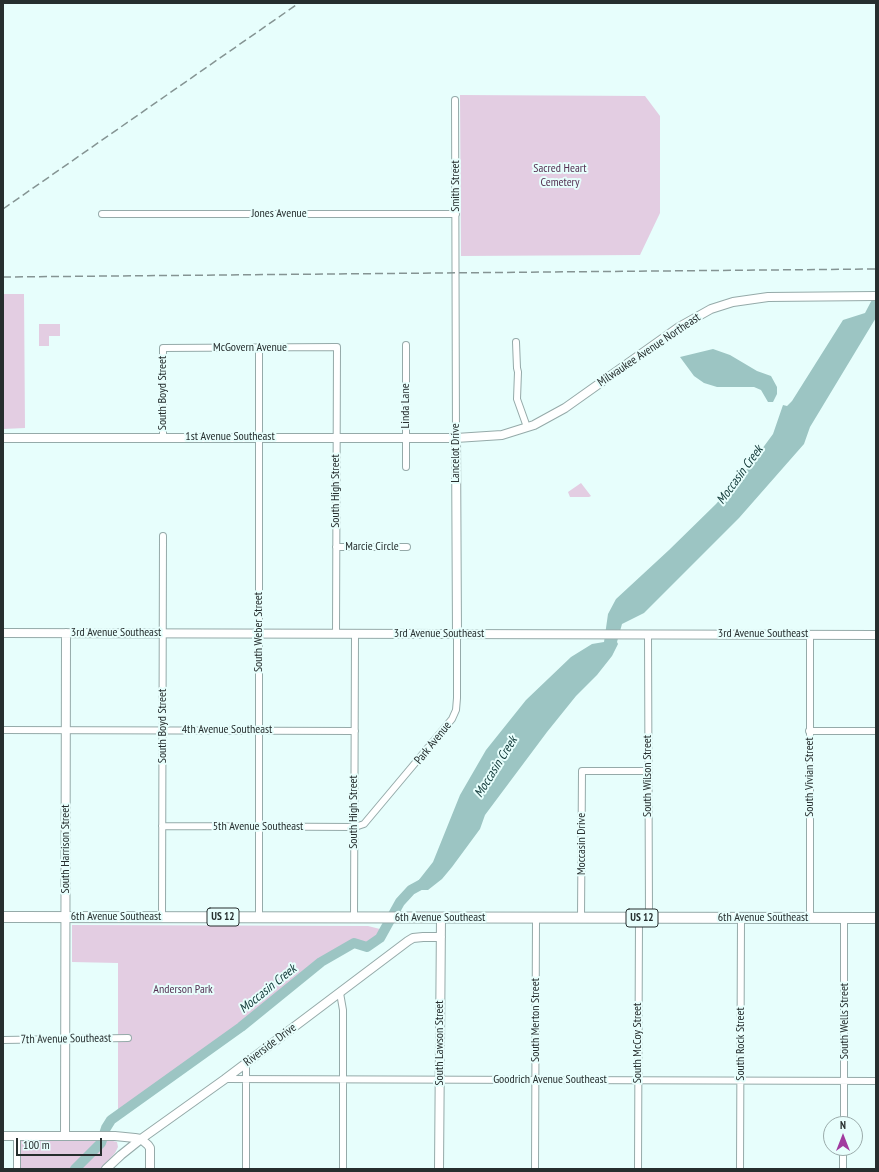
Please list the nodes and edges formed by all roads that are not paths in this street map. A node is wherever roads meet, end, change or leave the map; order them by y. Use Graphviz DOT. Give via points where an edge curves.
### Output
graph roads {
  1 [pos="455,100"];
  2 [pos="102,214"];
  3 [pos="456,214"];
  4 [pos="456,272"];
  5 [pos="876,296"];
  6 [pos="516,342"];
  7 [pos="406,344"];
  8 [pos="336,347"];
  9 [pos="163,348"];
  10 [pos="259,348"];
  11 [pos="527,428"];
  12 [pos="163,437"];
  13 [pos="259,437"];
  14 [pos="3,438"];
  15 [pos="337,438"];
  16 [pos="406,438"];
  17 [pos="456,438"];
  18 [pos="406,468"];
  19 [pos="163,536"];
  20 [pos="336,547"];
  21 [pos="407,547"];
  22 [pos="3,633"];
  23 [pos="66,633"];
  24 [pos="162,634"];
  25 [pos="258,634"];
  26 [pos="336,634"];
  27 [pos="457,634"];
  28 [pos="648,634"];
  29 [pos="355,635"];
  30 [pos="810,635"];
  31 [pos="876,635"];
  32 [pos="3,730"];
  33 [pos="66,730"];
  34 [pos="163,730"];
  35 [pos="259,731"];
  36 [pos="355,731"];
  37 [pos="809,731"];
  38 [pos="876,731"];
  39 [pos="648,771"];
  40 [pos="162,826"];
  41 [pos="258,827"];
  42 [pos="355,827"];
  43 [pos="3,917"];
  44 [pos="66,917"];
  45 [pos="162,917"];
  46 [pos="258,917"];
  47 [pos="354,917"];
  48 [pos="441,918"];
  49 [pos="536,918"];
  50 [pos="581,918"];
  51 [pos="644,918"];
  52 [pos="741,918"];
  53 [pos="810,918"];
  54 [pos="844,918"];
  55 [pos="876,918"];
  56 [pos="440,937"];
  57 [pos="340,993"];
  58 [pos="128,1038"];
  59 [pos="3,1040"];
  60 [pos="66,1040"];
  61 [pos="246,1063"];
  62 [pos="225,1079"];
  63 [pos="246,1079"];
  64 [pos="343,1080"];
  65 [pos="440,1080"];
  66 [pos="536,1080"];
  67 [pos="638,1080"];
  68 [pos="741,1081"];
  69 [pos="845,1081"];
  70 [pos="876,1081"];
  71 [pos="844,1116"];
  72 [pos="3,1136"];
  73 [pos="17,1136"];
  74 [pos="65,1136"];
  75 [pos="141,1139"];
  76 [pos="843,1156"];
  77 [pos="17,1169"];
  78 [pos="106,1169"];
  79 [pos="150,1169"];
  80 [pos="246,1169"];
  81 [pos="343,1169"];
  82 [pos="439,1169"];
  83 [pos="535,1169"];
  84 [pos="638,1169"];
  85 [pos="740,1169"];
  86 [pos="843,1169"];
  1 -- 3 [label="street, Smith Street"];
  2 -- 3 [label="street, Jones Avenue"];
  3 -- 4 [label="street, Smith Street"];
  4 -- 17 [label="street, Lancelot Drive"];
  5 -- 11 [label="street, Milwaukee Avenue Northeast" via="768,297 733,302 711,309 679,327 565,408"];
  6 -- 11 [label="street" via="518,399"];
  7 -- 16 [label="street, Linda Lane"];
  8 -- 10 [label="street, McGovern Avenue"];
  8 -- 15 [label="street, South High Street"];
  9 -- 10 [label="street, McGovern Avenue"];
  9 -- 12 [label="street, South Boyd Street"];
  10 -- 13 [label="street, South Weber Street"];
  11 -- 17 [label="street, Milwaukee Avenue Northeast" via="502,435"];
  12 -- 13 [label="street, 1st Avenue Southeast"];
  12 -- 14 [label="street, 1st Avenue Southeast"];
  13 -- 15 [label="street, 1st Avenue Southeast"];
  13 -- 25 [label="street, South Weber Street"];
  15 -- 16 [label="street, 1st Avenue Southeast"];
  15 -- 20 [label="street, South High Street"];
  16 -- 17 [label="street, 1st Avenue Southeast"];
  16 -- 18 [label="street, Linda Lane"];
  17 -- 27 [label="street, Lancelot Drive"];
  19 -- 24 [label="street, South Boyd Street"];
  20 -- 21 [label="street, Marcie Circle"];
  20 -- 26 [label="street, South High Street"];
  22 -- 23 [label="street, 3rd Avenue Southeast"];
  23 -- 24 [label="street, 3rd Avenue Southeast"];
  23 -- 33 [label="street, South Harrison Street"];
  24 -- 25 [label="street, 3rd Avenue Southeast"];
  24 -- 34 [label="street, South Boyd Street"];
  25 -- 26 [label="street, 3rd Avenue Southeast"];
  25 -- 35 [label="street, South Weber Street"];
  26 -- 29 [label="street, 3rd Avenue Southeast"];
  27 -- 28 [label="street, 3rd Avenue Southeast"];
  27 -- 29 [label="street, 3rd Avenue Southeast"];
  27 -- 42 [label="street, Park Avenue" via="457,698 452,719 368,820"];
  28 -- 30 [label="street, 3rd Avenue Southeast"];
  28 -- 39 [label="street, South Wilson Street"];
  29 -- 36 [label="street, South High Street"];
  30 -- 31 [label="street, 3rd Avenue Southeast"];
  30 -- 37 [label="street, South Vivian Street"];
  32 -- 33 [label="street, 4th Avenue Southeast"];
  33 -- 34 [label="street, 4th Avenue Southeast"];
  33 -- 44 [label="street, South Harrison Street"];
  34 -- 35 [label="street, 4th Avenue Southeast"];
  34 -- 40 [label="street, South Boyd Street"];
  35 -- 36 [label="street, 4th Avenue Southeast"];
  35 -- 41 [label="street, South Weber Street"];
  36 -- 42 [label="street, South High Street"];
  37 -- 38 [label="street"];
  37 -- 53 [label="street, South Vivian Street"];
  39 -- 50 [label="street, Moccasin Drive" via="582,771"];
  39 -- 51 [label="street, South Wilson Street"];
  40 -- 41 [label="street, 5th Avenue Southeast"];
  40 -- 45 [label="street, South Boyd Street"];
  41 -- 42 [label="street, 5th Avenue Southeast"];
  41 -- 46 [label="street, South Weber Street"];
  42 -- 47 [label="street, South High Street"];
  43 -- 44 [label="highway, 6th Avenue Southeast / US 12"];
  44 -- 45 [label="highway, 6th Avenue Southeast / US 12"];
  44 -- 60 [label="street, South Harrison Street"];
  45 -- 46 [label="highway, 6th Avenue Southeast / US 12"];
  46 -- 47 [label="highway, 6th Avenue Southeast / US 12"];
  47 -- 48 [label="highway, 6th Avenue Southeast / US 12"];
  48 -- 49 [label="highway, 6th Avenue Southeast / US 12"];
  48 -- 56 [label="street, South Lawson Street"];
  49 -- 50 [label="highway, 6th Avenue Southeast / US 12"];
  49 -- 66 [label="street, South Merton Street"];
  50 -- 51 [label="highway, 6th Avenue Southeast / US 12"];
  51 -- 52 [label="highway, 6th Avenue Southeast / US 12"];
  51 -- 67 [label="street, South McCoy Street"];
  52 -- 53 [label="highway, 6th Avenue Southeast / US 12"];
  52 -- 68 [label="street, South Rock Street"];
  53 -- 54 [label="highway, 6th Avenue Southeast / US 12"];
  54 -- 55 [label="highway, 6th Avenue Southeast / US 12"];
  54 -- 69 [label="street, South Wells Street"];
  56 -- 57 [label="street, Riverside Drive" via="413,938"];
  56 -- 65 [label="street, South Lawson Street"];
  57 -- 61 [label="street, Riverside Drive"];
  57 -- 64 [label="street" via="343,1010"];
  58 -- 60 [label="street, 7th Avenue Southeast"];
  59 -- 60 [label="street, 7th Avenue Southeast"];
  60 -- 74 [label="street, South Harrison Street"];
  61 -- 62 [label="street, Riverside Drive"];
  61 -- 63 [label="street"];
  62 -- 63 [label="street, Goodrich Avenue Southeast"];
  62 -- 75 [label="street, Riverside Drive"];
  63 -- 64 [label="street, Goodrich Avenue Southeast"];
  63 -- 80 [label="street"];
  64 -- 65 [label="street, Goodrich Avenue Southeast"];
  64 -- 81 [label="street"];
  65 -- 66 [label="street, Goodrich Avenue Southeast"];
  65 -- 82 [label="street, South Lawson Street"];
  66 -- 67 [label="street, Goodrich Avenue Southeast"];
  66 -- 83 [label="street, South Merton Street"];
  67 -- 68 [label="street, Goodrich Avenue Southeast"];
  67 -- 84 [label="street, South McCoy Street"];
  68 -- 69 [label="street, Goodrich Avenue Southeast"];
  68 -- 85 [label="street, South Rock Street"];
  69 -- 70 [label="street, Goodrich Avenue Southeast"];
  69 -- 71 [label="street, South Wells Street"];
  72 -- 73 [label="street"];
  73 -- 74 [label="street"];
  73 -- 77 [label="street"];
  74 -- 75 [label="street"];
  75 -- 78 [label="street, Riverside Drive"];
  75 -- 79 [label="street" via="150,1148"];
  76 -- 86 [label="street"];
}
